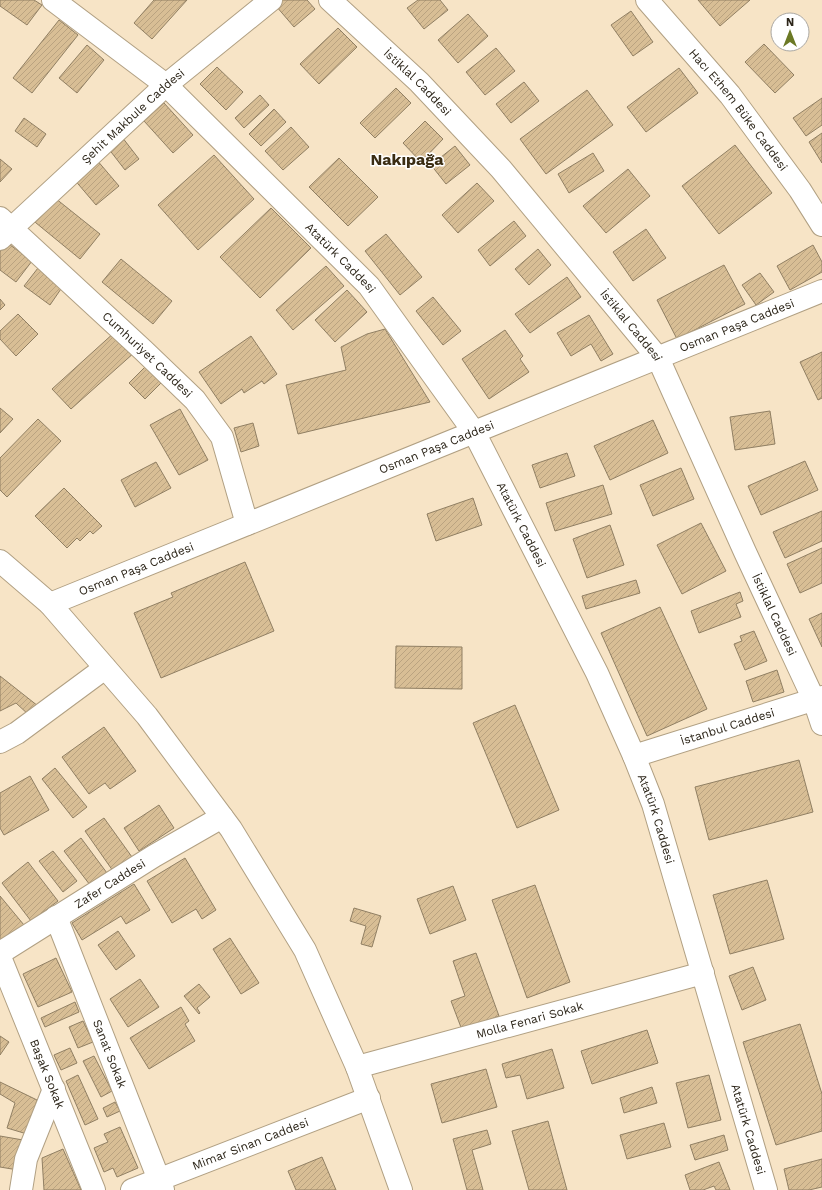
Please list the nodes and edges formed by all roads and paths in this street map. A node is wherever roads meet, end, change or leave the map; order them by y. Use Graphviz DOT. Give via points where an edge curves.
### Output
graph roads {
  1 [pos="52,0"];
  2 [pos="271,0"];
  3 [pos="330,0"];
  4 [pos="647,0"];
  5 [pos="166,85"];
  6 [pos="822,225"];
  7 [pos="4,228"];
  8 [pos="822,292"];
  9 [pos="658,358"];
  10 [pos="474,432"];
  11 [pos="247,524"];
  12 [pos="0,561"];
  13 [pos="50,604"];
  14 [pos="105,668"];
  15 [pos="818,699"];
  16 [pos="822,724"];
  17 [pos="0,742"];
  18 [pos="634,756"];
  19 [pos="222,817"];
  20 [pos="56,917"];
  21 [pos="0,953"];
  22 [pos="0,957"];
  23 [pos="703,973"];
  24 [pos="357,1067"];
  25 [pos="54,1090"];
  26 [pos="369,1098"];
  27 [pos="161,1184"];
  28 [pos="21,1190"];
  29 [pos="94,1190"];
  30 [pos="132,1190"];
  31 [pos="401,1190"];
  32 [pos="766,1190"];
  1 -- 5 [label="street, Atatürk Caddesi"];
  2 -- 5 [label="street, Şehit Makbule Caddesi"];
  3 -- 9 [label="street, İstiklal Caddesi" via="419,82 501,169"];
  4 -- 6 [label="street, Hacı Ethem Büke Caddesi" via="730,95 800,190"];
  5 -- 7 [label="street, Şehit Makbule Caddesi"];
  5 -- 10 [label="street, Atatürk Caddesi" via="369,286"];
  7 -- 11 [label="street, Cumhuriyet Caddesi" via="137,344 195,400 222,437"];
  8 -- 9 [label="street, Osman Paşa Caddesi"];
  9 -- 10 [label="street, Osman Paşa Caddesi"];
  9 -- 15 [label="street, İstiklal Caddesi" via="745,552"];
  10 -- 11 [label="street, Osman Paşa Caddesi"];
  10 -- 18 [label="street, Atatürk Caddesi" via="597,673"];
  11 -- 13 [label="street, Osman Paşa Caddesi"];
  12 -- 13 [label="street"];
  13 -- 14 [label="street"];
  14 -- 17 [label="street" via="17,733"];
  14 -- 19 [label="street" via="146,716"];
  15 -- 16 [label="street, İstiklal Caddesi"];
  15 -- 18 [label="street, İstanbul Caddesi"];
  18 -- 23 [label="street, Atatürk Caddesi" via="653,804"];
  19 -- 20 [label="street, Zafer Caddesi"];
  19 -- 24 [label="street" via="305,950"];
  20 -- 21 [label="street, Zafer Caddesi"];
  20 -- 27 [label="street, Sanat Sokak"];
  22 -- 25 [label="street, Başak Sokak"];
  23 -- 24 [label="street, Molla Fenari Sokak"];
  23 -- 32 [label="street, Atatürk Caddesi"];
  24 -- 26 [label="street"];
  25 -- 28 [label="street" via="26,1159"];
  25 -- 29 [label="street, Başak Sokak"];
  26 -- 27 [label="street, Mimar Sinan Caddesi"];
  26 -- 31 [label="street"];
  27 -- 30 [label="street, Mimar Sinan Caddesi"];
}
